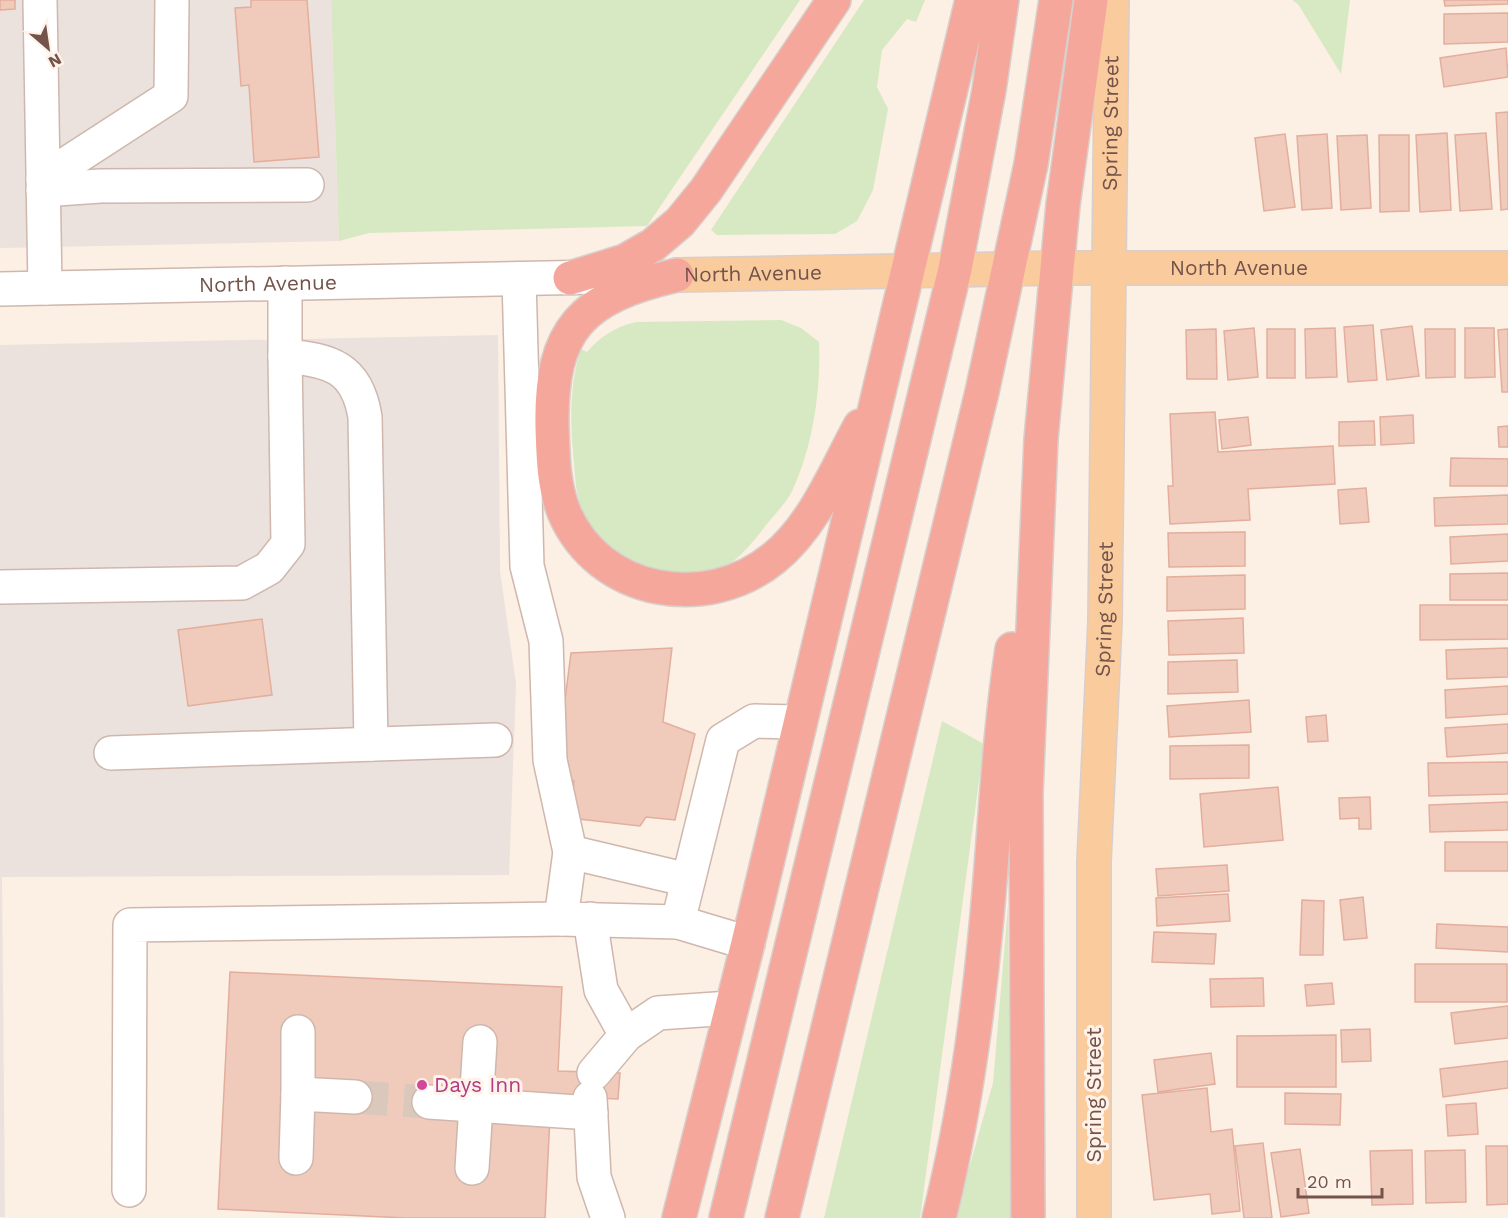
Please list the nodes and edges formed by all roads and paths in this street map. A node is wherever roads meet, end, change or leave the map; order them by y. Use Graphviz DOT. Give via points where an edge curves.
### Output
graph roads {
  1 [pos="40,0"];
  2 [pos="172,0"];
  3 [pos="834,0"];
  4 [pos="972,0"];
  5 [pos="1002,0"];
  6 [pos="1056,0"];
  7 [pos="1091,0"];
  8 [pos="1112,0"];
  9 [pos="43,184"];
  10 [pos="307,185"];
  11 [pos="1107,267"];
  12 [pos="1009,268"];
  13 [pos="1056,268"];
  14 [pos="1508,268"];
  15 [pos="955,269"];
  16 [pos="909,270"];
  17 [pos="677,275"];
  18 [pos="570,278"];
  19 [pos="519,279"];
  20 [pos="285,283"];
  21 [pos="45,288"];
  22 [pos="0,289"];
  23 [pos="285,356"];
  24 [pos="881,387"];
  25 [pos="1039,482"];
  26 [pos="0,587"];
  27 [pos="800,722"];
  28 [pos="495,740"];
  29 [pos="370,744"];
  30 [pos="111,753"];
  31 [pos="570,852"];
  32 [pos="688,880"];
  33 [pos="576,919"];
  34 [pos="678,922"];
  35 [pos="748,943"];
  36 [pos="730,1008"];
  37 [pos="298,1032"];
  38 [pos="626,1035"];
  39 [pos="480,1042"];
  40 [pos="298,1094"];
  41 [pos="591,1095"];
  42 [pos="355,1097"];
  43 [pos="429,1102"];
  44 [pos="477,1105"];
  45 [pos="296,1158"];
  46 [pos="472,1168"];
  47 [pos="129,1190"];
  48 [pos="608,1218"];
  49 [pos="679,1218"];
  50 [pos="726,1218"];
  51 [pos="782,1218"];
  52 [pos="939,1218"];
  53 [pos="1028,1218"];
  54 [pos="1094,1218"];
  1 -- 9 [label="street"];
  2 -- 9 [label="street" via="171,96"];
  3 -- 18 [label="highway" via="706,190 680,222 653,245 625,261"];
  4 -- 16 [label="highway"];
  5 -- 15 [label="highway"];
  6 -- 12 [label="highway" via="1038,125"];
  7 -- 13 [label="highway"];
  8 -- 11 [label="main road, Spring Street"];
  9 -- 10 [label="street"];
  9 -- 21 [label="street"];
  11 -- 13 [label="main road, North Avenue"];
  11 -- 14 [label="main road, North Avenue"];
  11 -- 54 [label="main road, Spring Street" via="1105,621 1094,862"];
  12 -- 13 [label="main road, North Avenue"];
  12 -- 15 [label="main road, North Avenue"];
  12 -- 51 [label="highway"];
  13 -- 25 [label="highway"];
  15 -- 16 [label="main road, North Avenue"];
  15 -- 50 [label="highway"];
  16 -- 17 [label="main road, North Avenue"];
  16 -- 24 [label="highway"];
  17 -- 18 [label="street, North Avenue"];
  17 -- 24 [label="highway" via="632,288 590,312 563,344 553,378 553,459 558,495 574,530 602,562 617,572 652,587 690,591 726,584 759,570 787,546 810,517"];
  18 -- 19 [label="street, North Avenue"];
  19 -- 20 [label="street, North Avenue"];
  19 -- 31 [label="street" via="527,566 546,641 550,760"];
  20 -- 21 [label="street, North Avenue"];
  20 -- 23 [label="street"];
  21 -- 22 [label="street, North Avenue"];
  23 -- 26 [label="street" via="288,544 269,568 242,583"];
  23 -- 29 [label="street" via="319,359 348,374 362,397 366,428"];
  24 -- 27 [label="highway"];
  25 -- 52 [label="highway" via="1001,727 986,926 964,1101"];
  25 -- 53 [label="highway" via="1026,793"];
  27 -- 32 [label="street" via="754,721 723,740"];
  27 -- 35 [label="highway"];
  28 -- 29 [label="street"];
  29 -- 30 [label="street"];
  31 -- 32 [label="street"];
  31 -- 33 [label="street"];
  32 -- 34 [label="street"];
  33 -- 34 [label="street"];
  33 -- 38 [label="street" via="601,990"];
  33 -- 47 [label="street" via="130,925"];
  34 -- 35 [label="street"];
  35 -- 36 [label="highway"];
  36 -- 38 [label="street" via="658,1013"];
  36 -- 49 [label="highway"];
  37 -- 40 [label="street"];
  38 -- 41 [label="street"];
  39 -- 44 [label="street"];
  40 -- 42 [label="street"];
  40 -- 45 [label="street"];
  41 -- 44 [label="street"];
  41 -- 48 [label="street" via="594,1178"];
  43 -- 44 [label="street"];
  44 -- 46 [label="street"];
}
